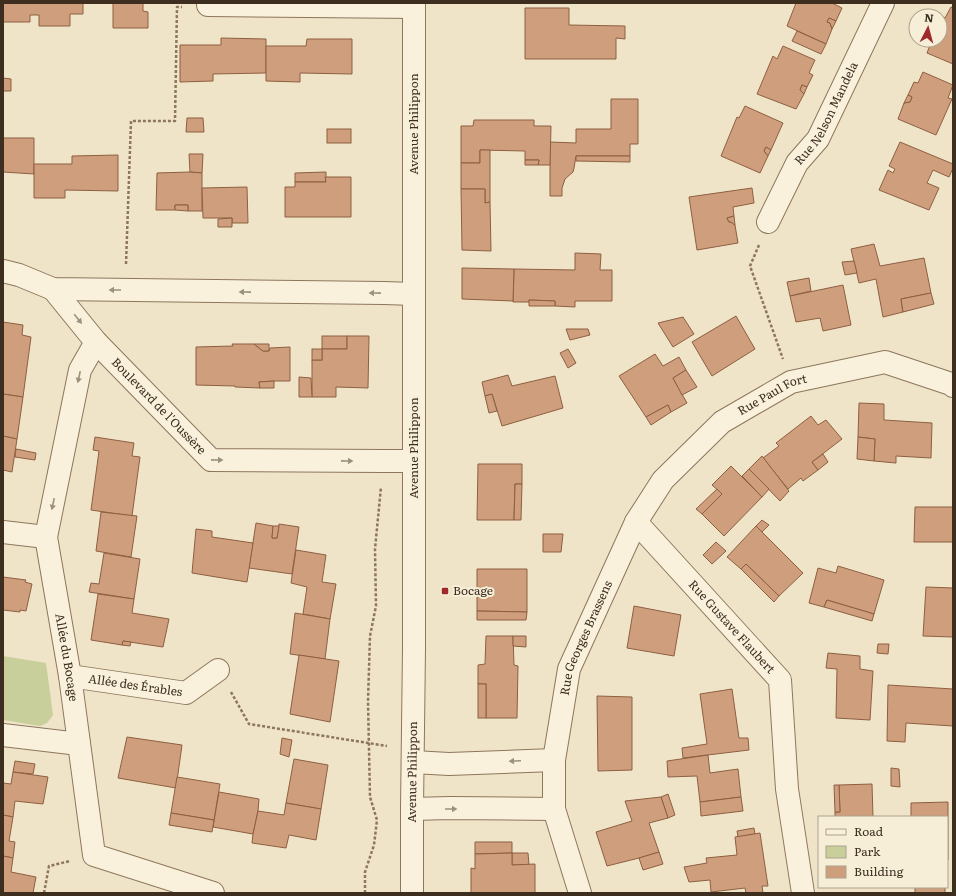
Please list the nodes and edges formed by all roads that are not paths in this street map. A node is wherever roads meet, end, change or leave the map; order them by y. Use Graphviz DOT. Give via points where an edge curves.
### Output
graph roads {
  1 [pos="883,3"];
  2 [pos="208,4"];
  3 [pos="414,5"];
  4 [pos="768,222"];
  5 [pos="3,271"];
  6 [pos="53,289"];
  7 [pos="414,294"];
  8 [pos="96,342"];
  9 [pos="953,386"];
  10 [pos="414,461"];
  11 [pos="636,522"];
  12 [pos="3,532"];
  13 [pos="46,537"];
  14 [pos="218,670"];
  15 [pos="70,676"];
  16 [pos="3,735"];
  17 [pos="79,744"];
  18 [pos="413,756"];
  19 [pos="554,760"];
  20 [pos="412,809"];
  21 [pos="554,810"];
  22 [pos="214,893"];
  23 [pos="412,893"];
  24 [pos="580,893"];
  25 [pos="803,893"];
  1 -- 4 [label="street, Rue Nelson Mandela" via="818,139 797,163"];
  2 -- 3 [label="street"];
  3 -- 7 [label="street, Avenue Philippon"];
  5 -- 6 [label="street, Boulevard de l'Oussère"];
  7 -- 6 [label="street, Boulevard de l'Oussère, one-way"];
  6 -- 8 [label="street, Boulevard de l'Oussère, one-way"];
  7 -- 10 [label="street, Avenue Philippon"];
  8 -- 10 [label="street, Boulevard de l'Oussère, one-way" via="211,460"];
  8 -- 13 [label="street, Allée du Bocage, one-way" via="80,370"];
  9 -- 11 [label="street, Rue Paul Fort" via="885,362 791,382 722,422 663,480"];
  10 -- 18 [label="street, Avenue Philippon"];
  11 -- 19 [label="street, Rue Georges Brassens" via="569,669"];
  11 -- 25 [label="street, Rue Gustave Flaubert" via="780,680 787,789"];
  12 -- 13 [label="street"];
  13 -- 15 [label="street, Allée du Bocage"];
  14 -- 15 [label="street, Allée des Érables" via="186,694"];
  15 -- 17 [label="street, Allée du Bocage"];
  16 -- 17 [label="street"];
  17 -- 22 [label="street, Allée du Bocage" via="94,855"];
  19 -- 18 [label="street, one-way" via="449,764"];
  18 -- 20 [label="street, Avenue Philippon"];
  19 -- 21 [label="street, Rue Georges Brassens"];
  20 -- 21 [label="street, one-way"];
  20 -- 23 [label="street, Avenue Philippon"];
  21 -- 24 [label="street, Rue Georges Brassens"];
}
